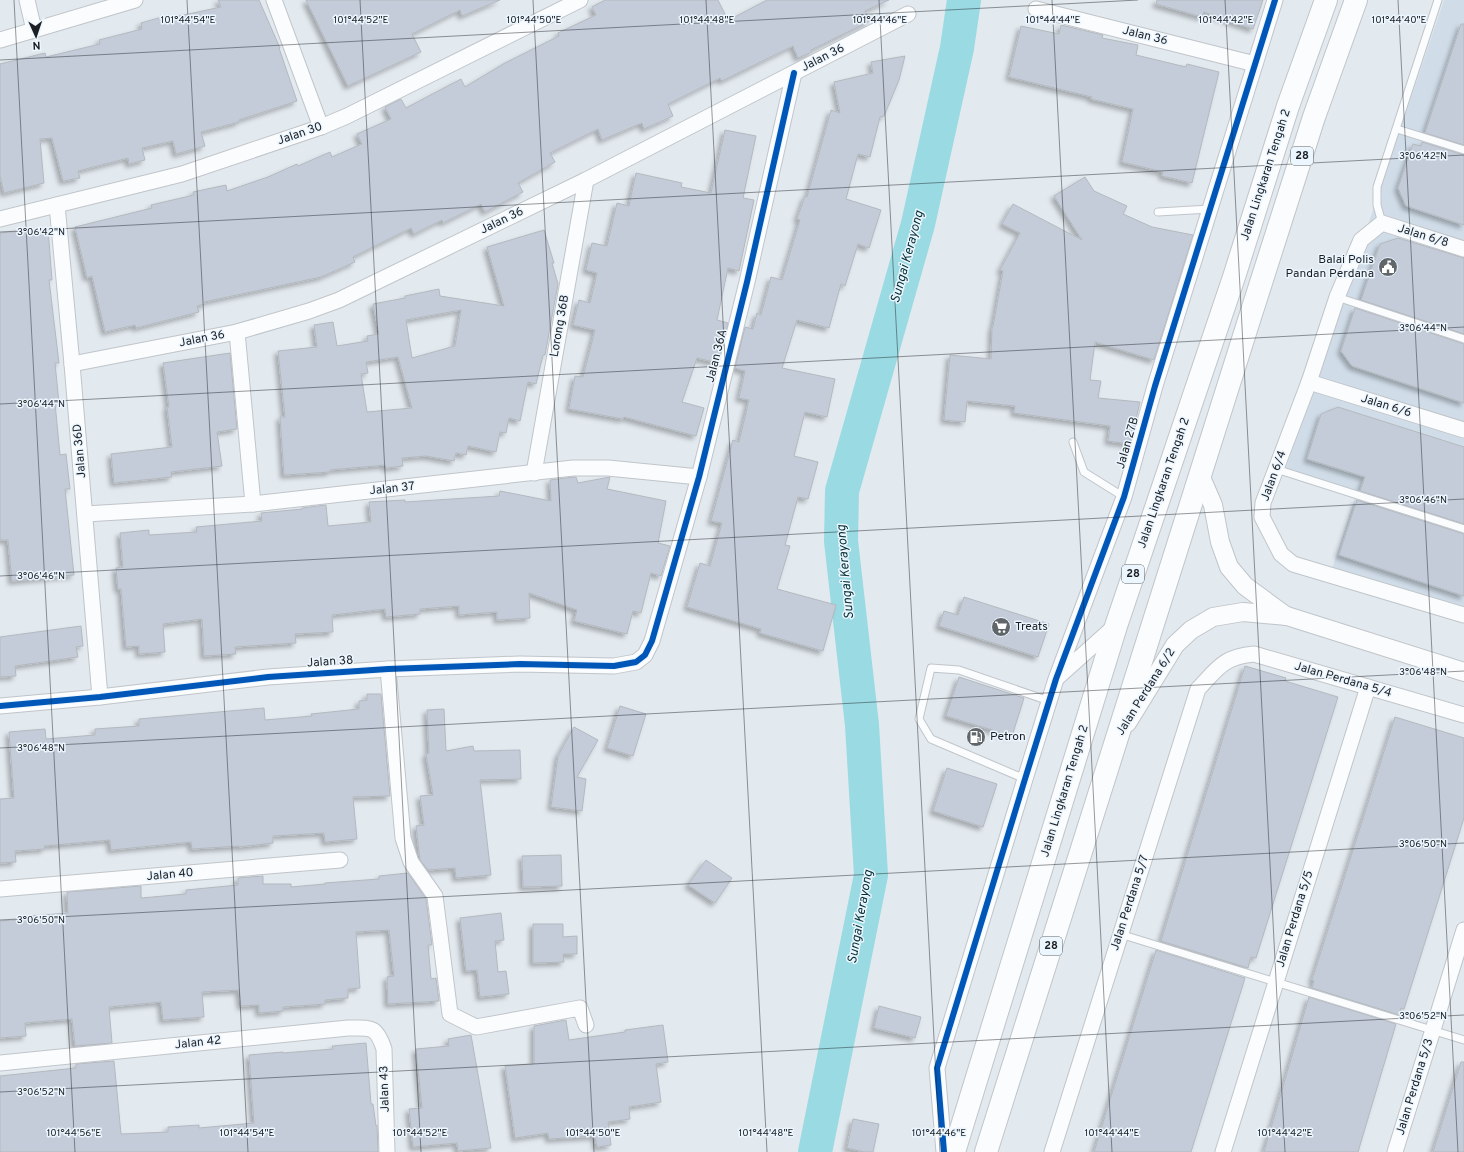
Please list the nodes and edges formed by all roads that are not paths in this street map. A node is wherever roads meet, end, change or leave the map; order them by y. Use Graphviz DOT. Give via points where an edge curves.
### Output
graph roads {
  1 [pos="27,0"];
  2 [pos="135,0"];
  3 [pos="274,0"];
  4 [pos="580,0"];
  5 [pos="1275,0"];
  6 [pos="1326,0"];
  7 [pos="1356,0"];
  8 [pos="1438,0"];
  9 [pos="1036,9"];
  10 [pos="908,14"];
  11 [pos="34,30"];
  12 [pos="0,40"];
  13 [pos="1255,64"];
  14 [pos="794,73"];
  15 [pos="321,127"];
  16 [pos="1397,129"];
  17 [pos="1464,150"];
  18 [pos="586,180"];
  19 [pos="57,205"];
  20 [pos="1210,209"];
  21 [pos="1158,212"];
  22 [pos="0,219"];
  23 [pos="1382,223"];
  24 [pos="1464,249"];
  25 [pos="1337,297"];
  26 [pos="237,332"];
  27 [pos="1464,339"];
  28 [pos="72,364"];
  29 [pos="1309,382"];
  30 [pos="1464,430"];
  31 [pos="1073,442"];
  32 [pos="1276,469"];
  33 [pos="534,473"];
  34 [pos="1200,475"];
  35 [pos="699,477"];
  36 [pos="1124,498"];
  37 [pos="253,504"];
  38 [pos="85,514"];
  39 [pos="1464,529"];
  40 [pos="1464,615"];
  41 [pos="1287,616"];
  42 [pos="1116,626"];
  43 [pos="652,641"];
  44 [pos="1222,663"];
  45 [pos="388,669"];
  46 [pos="1464,672"];
  47 [pos="1056,679"];
  48 [pos="1368,687"];
  49 [pos="100,697"];
  50 [pos="1050,701"];
  51 [pos="0,706"];
  52 [pos="1464,715"];
  53 [pos="1117,740"];
  54 [pos="1025,779"];
  55 [pos="340,860"];
  56 [pos="0,890"];
  57 [pos="1464,930"];
  58 [pos="1120,934"];
  59 [pos="1276,982"];
  60 [pos="586,1024"];
  61 [pos="1433,1030"];
  62 [pos="1464,1040"];
  63 [pos="384,1049"];
  64 [pos="0,1063"];
  65 [pos="387,1152"];
  66 [pos="944,1152"];
  67 [pos="954,1152"];
  68 [pos="986,1152"];
  69 [pos="1052,1152"];
  70 [pos="1223,1152"];
  71 [pos="1395,1152"];
  1 -- 11 [label="street"];
  2 -- 11 [label="street"];
  3 -- 15 [label="street"];
  4 -- 15 [label="street, Jalan 30"];
  5 -- 13 [label="street, Jalan 27B"];
  6 -- 42 [label="highway, Jalan Lingkaran Tengah 2 / 28" via="1288,106 1234,277"];
  7 -- 34 [label="highway, 28" via="1314,117"];
  8 -- 16 [label="lane"];
  9 -- 13 [label="street, Jalan 36"];
  10 -- 14 [label="street, Jalan 36"];
  11 -- 12 [label="street"];
  13 -- 20 [label="street, Jalan 27B"];
  14 -- 18 [label="street, Jalan 36"];
  14 -- 35 [label="street, Jalan 36A" via="747,282"];
  15 -- 19 [label="street, Jalan 30" via="182,174"];
  16 -- 17 [label="lane"];
  16 -- 23 [label="lane" via="1377,187 1377,204"];
  18 -- 26 [label="street, Jalan 36" via="339,300"];
  18 -- 33 [label="street, Lorong 36B"];
  19 -- 22 [label="street, Jalan 30"];
  19 -- 28 [label="street, Jalan 36D"];
  20 -- 21 [label="lane"];
  20 -- 36 [label="street, Jalan 27B" via="1155,386"];
  23 -- 24 [label="street, Jalan 6/8"];
  23 -- 25 [label="street, Jalan 6/4" via="1361,240"];
  25 -- 27 [label="lane"];
  25 -- 29 [label="street, Jalan 6/4"];
  26 -- 28 [label="street, Jalan 36"];
  26 -- 37 [label="street"];
  28 -- 38 [label="street, Jalan 36D"];
  29 -- 30 [label="street, Jalan 6/6"];
  29 -- 32 [label="street, Jalan 6/4"];
  31 -- 36 [label="lane" via="1084,472"];
  32 -- 39 [label="lane"];
  32 -- 40 [label="street, Jalan 6/4" via="1263,502 1262,517 1282,554 1293,564"];
  33 -- 35 [label="street, Jalan 37" via="573,468 608,468"];
  33 -- 37 [label="street, Jalan 37"];
  34 -- 41 [label="street, Jalan Perdana 6/2" via="1213,505 1220,542 1229,568 1245,586"];
  34 -- 53 [label="highway, 28"];
  35 -- 43 [label="street, Jalan 36A"];
  36 -- 47 [label="street, Jalan 27B"];
  37 -- 38 [label="street, Jalan 37"];
  38 -- 49 [label="street, Jalan 36D"];
  41 -- 46 [label="street, Jalan Perdana 6/2"];
  41 -- 53 [label="street, Jalan Perdana 6/2" via="1243,612 1213,617 1190,630 1174,645"];
  42 -- 47 [label="street"];
  42 -- 67 [label="highway, Jalan Lingkaran Tengah 2 / 28"];
  43 -- 45 [label="street, Jalan 38" via="645,655 636,662 614,666 520,664"];
  44 -- 48 [label="street, Jalan Perdana 5/4" via="1239,656 1254,654"];
  44 -- 58 [label="street, Jalan Perdana 5/7" via="1198,689"];
  45 -- 49 [label="street, Jalan 38" via="268,677"];
  45 -- 60 [label="street" via="403,838 411,862 435,896 450,1014 476,1027 580,1008"];
  47 -- 50 [label="street, Jalan 27B"];
  48 -- 52 [label="street, Jalan Perdana 5/4"];
  48 -- 59 [label="street, Jalan Perdana 5/5"];
  49 -- 51 [label="street, Jalan 38"];
  50 -- 54 [label="street, Jalan 27B"];
  50 -- 54 [label="lane" via="959,670 931,668 919,719 931,739"];
  53 -- 68 [label="highway, 28"];
  54 -- 66 [label="street, Jalan 27B" via="937,1068"];
  55 -- 56 [label="street, Jalan 40"];
  57 -- 61 [label="street, Jalan Perdana 5/3"];
  58 -- 59 [label="lane"];
  58 -- 69 [label="street, Jalan Perdana 5/7"];
  59 -- 61 [label="lane"];
  59 -- 70 [label="street, Jalan Perdana 5/5"];
  61 -- 62 [label="lane"];
  61 -- 71 [label="street, Jalan Perdana 5/3"];
  63 -- 64 [label="street, Jalan 42" via="377,1032 370,1028 348,1028"];
  63 -- 65 [label="street, Jalan 43"];
}
